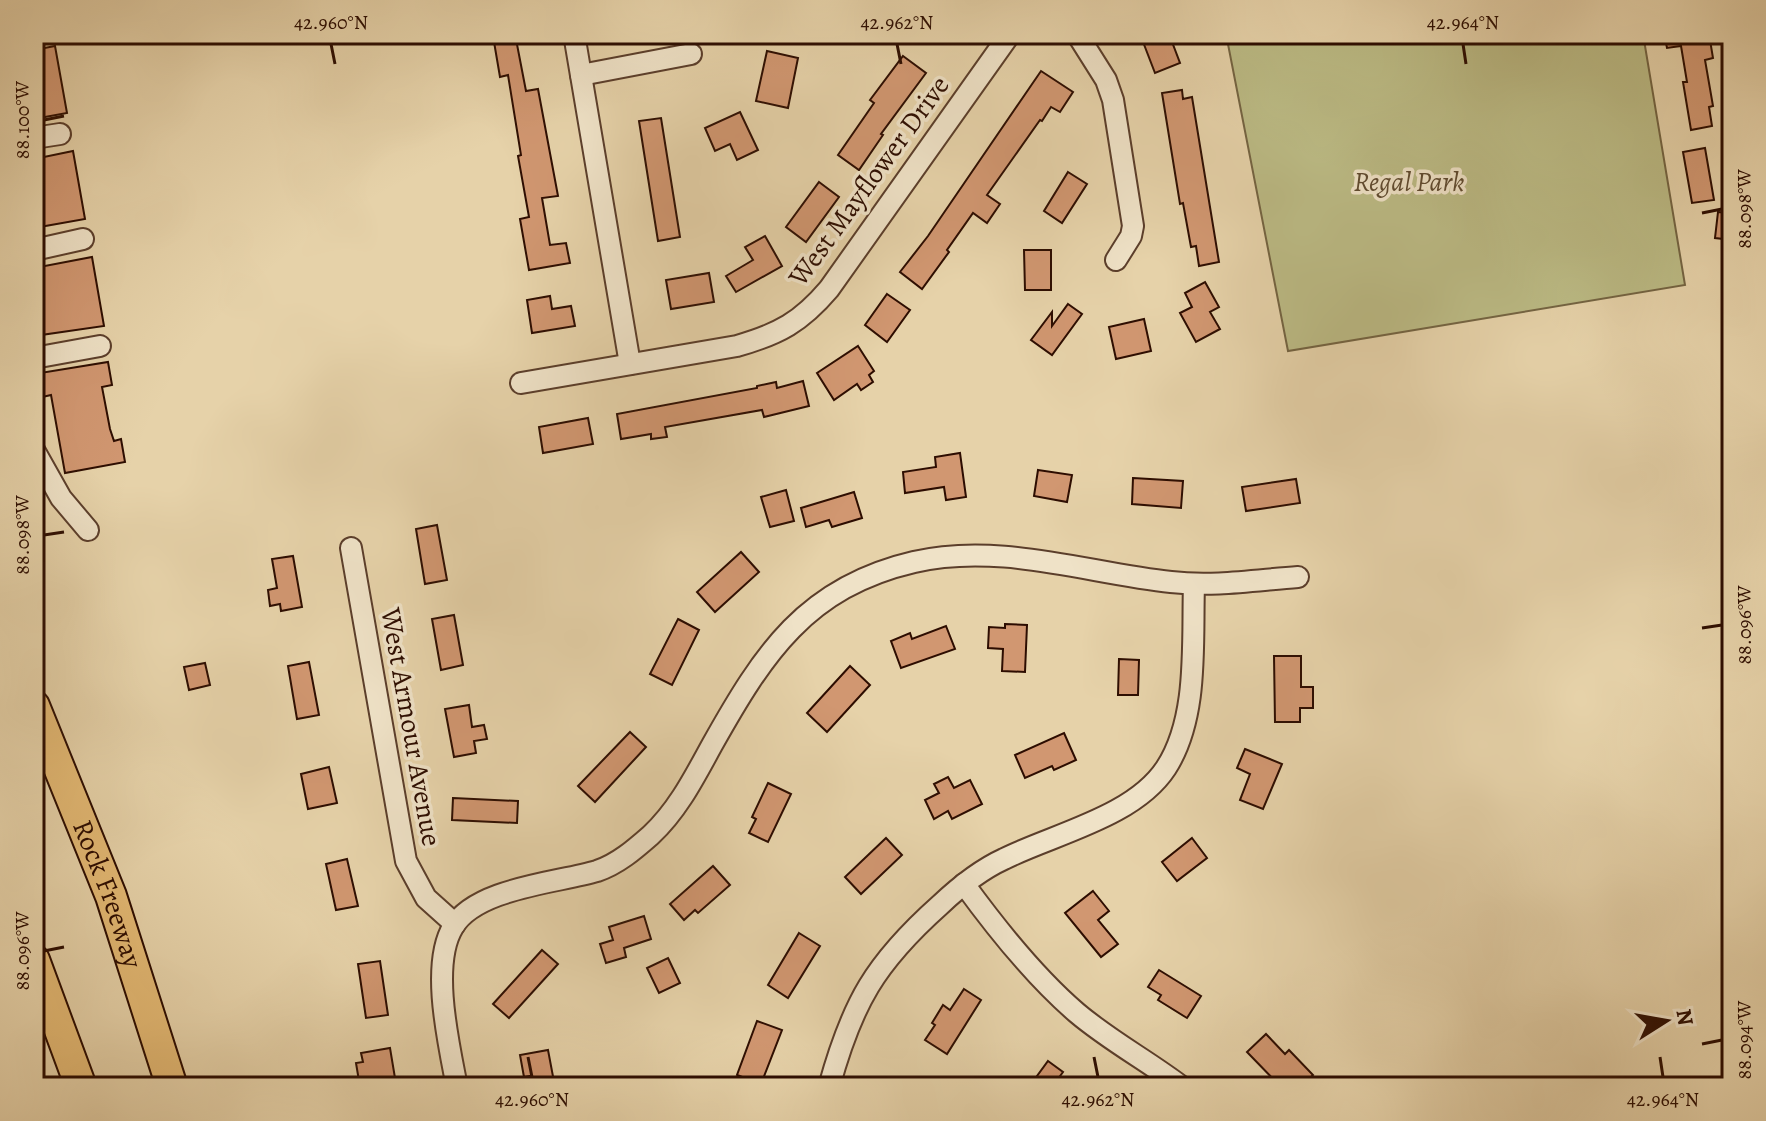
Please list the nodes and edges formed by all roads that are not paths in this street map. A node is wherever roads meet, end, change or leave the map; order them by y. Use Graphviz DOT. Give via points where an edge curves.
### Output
graph roads {
  1 [pos="574,34"];
  2 [pos="1010,34"];
  3 [pos="1077,34"];
  4 [pos="691,54"];
  5 [pos="581,75"];
  6 [pos="60,134"];
  7 [pos="34,138"];
  8 [pos="83,239"];
  9 [pos="34,250"];
  10 [pos="1116,260"];
  11 [pos="100,346"];
  12 [pos="34,358"];
  13 [pos="630,364"];
  14 [pos="521,383"];
  15 [pos="34,450"];
  16 [pos="88,530"];
  17 [pos="351,548"];
  18 [pos="1298,577"];
  19 [pos="1194,584"];
  20 [pos="34,706"];
  21 [pos="964,884"];
  22 [pos="455,924"];
  23 [pos="34,960"];
  24 [pos="81,1087"];
  25 [pos="172,1087"];
  26 [pos="457,1087"];
  27 [pos="829,1087"];
  28 [pos="1182,1087"];
  1 -- 5 [label="street"];
  2 -- 13 [label="street, West Mayflower Drive" via="829,289 802,317 737,346"];
  3 -- 10 [label="street" via="1113,100 1133,226"];
  4 -- 5 [label="street"];
  5 -- 13 [label="street"];
  6 -- 7 [label="street"];
  8 -- 9 [label="street"];
  11 -- 12 [label="street"];
  13 -- 14 [label="street, West Mayflower Drive"];
  15 -- 16 [label="street" via="61,498"];
  17 -- 22 [label="street, West Armour Avenue" via="406,861 426,898"];
  18 -- 19 [label="street"];
  19 -- 21 [label="street" via="1186,709 1165,770 1112,812 1004,858"];
  19 -- 22 [label="street" via="977,555 913,562 850,585 808,613 767,654 687,789 654,832 598,871 513,890 476,907"];
  20 -- 25 [label="highway, Rock Freeway" via="111,896"];
  21 -- 27 [label="street" via="913,928 879,968 842,1039"];
  21 -- 28 [label="street" via="1075,1011"];
  22 -- 26 [label="street" via="447,939 444,997"];
  23 -- 24 [label="highway"];
}
